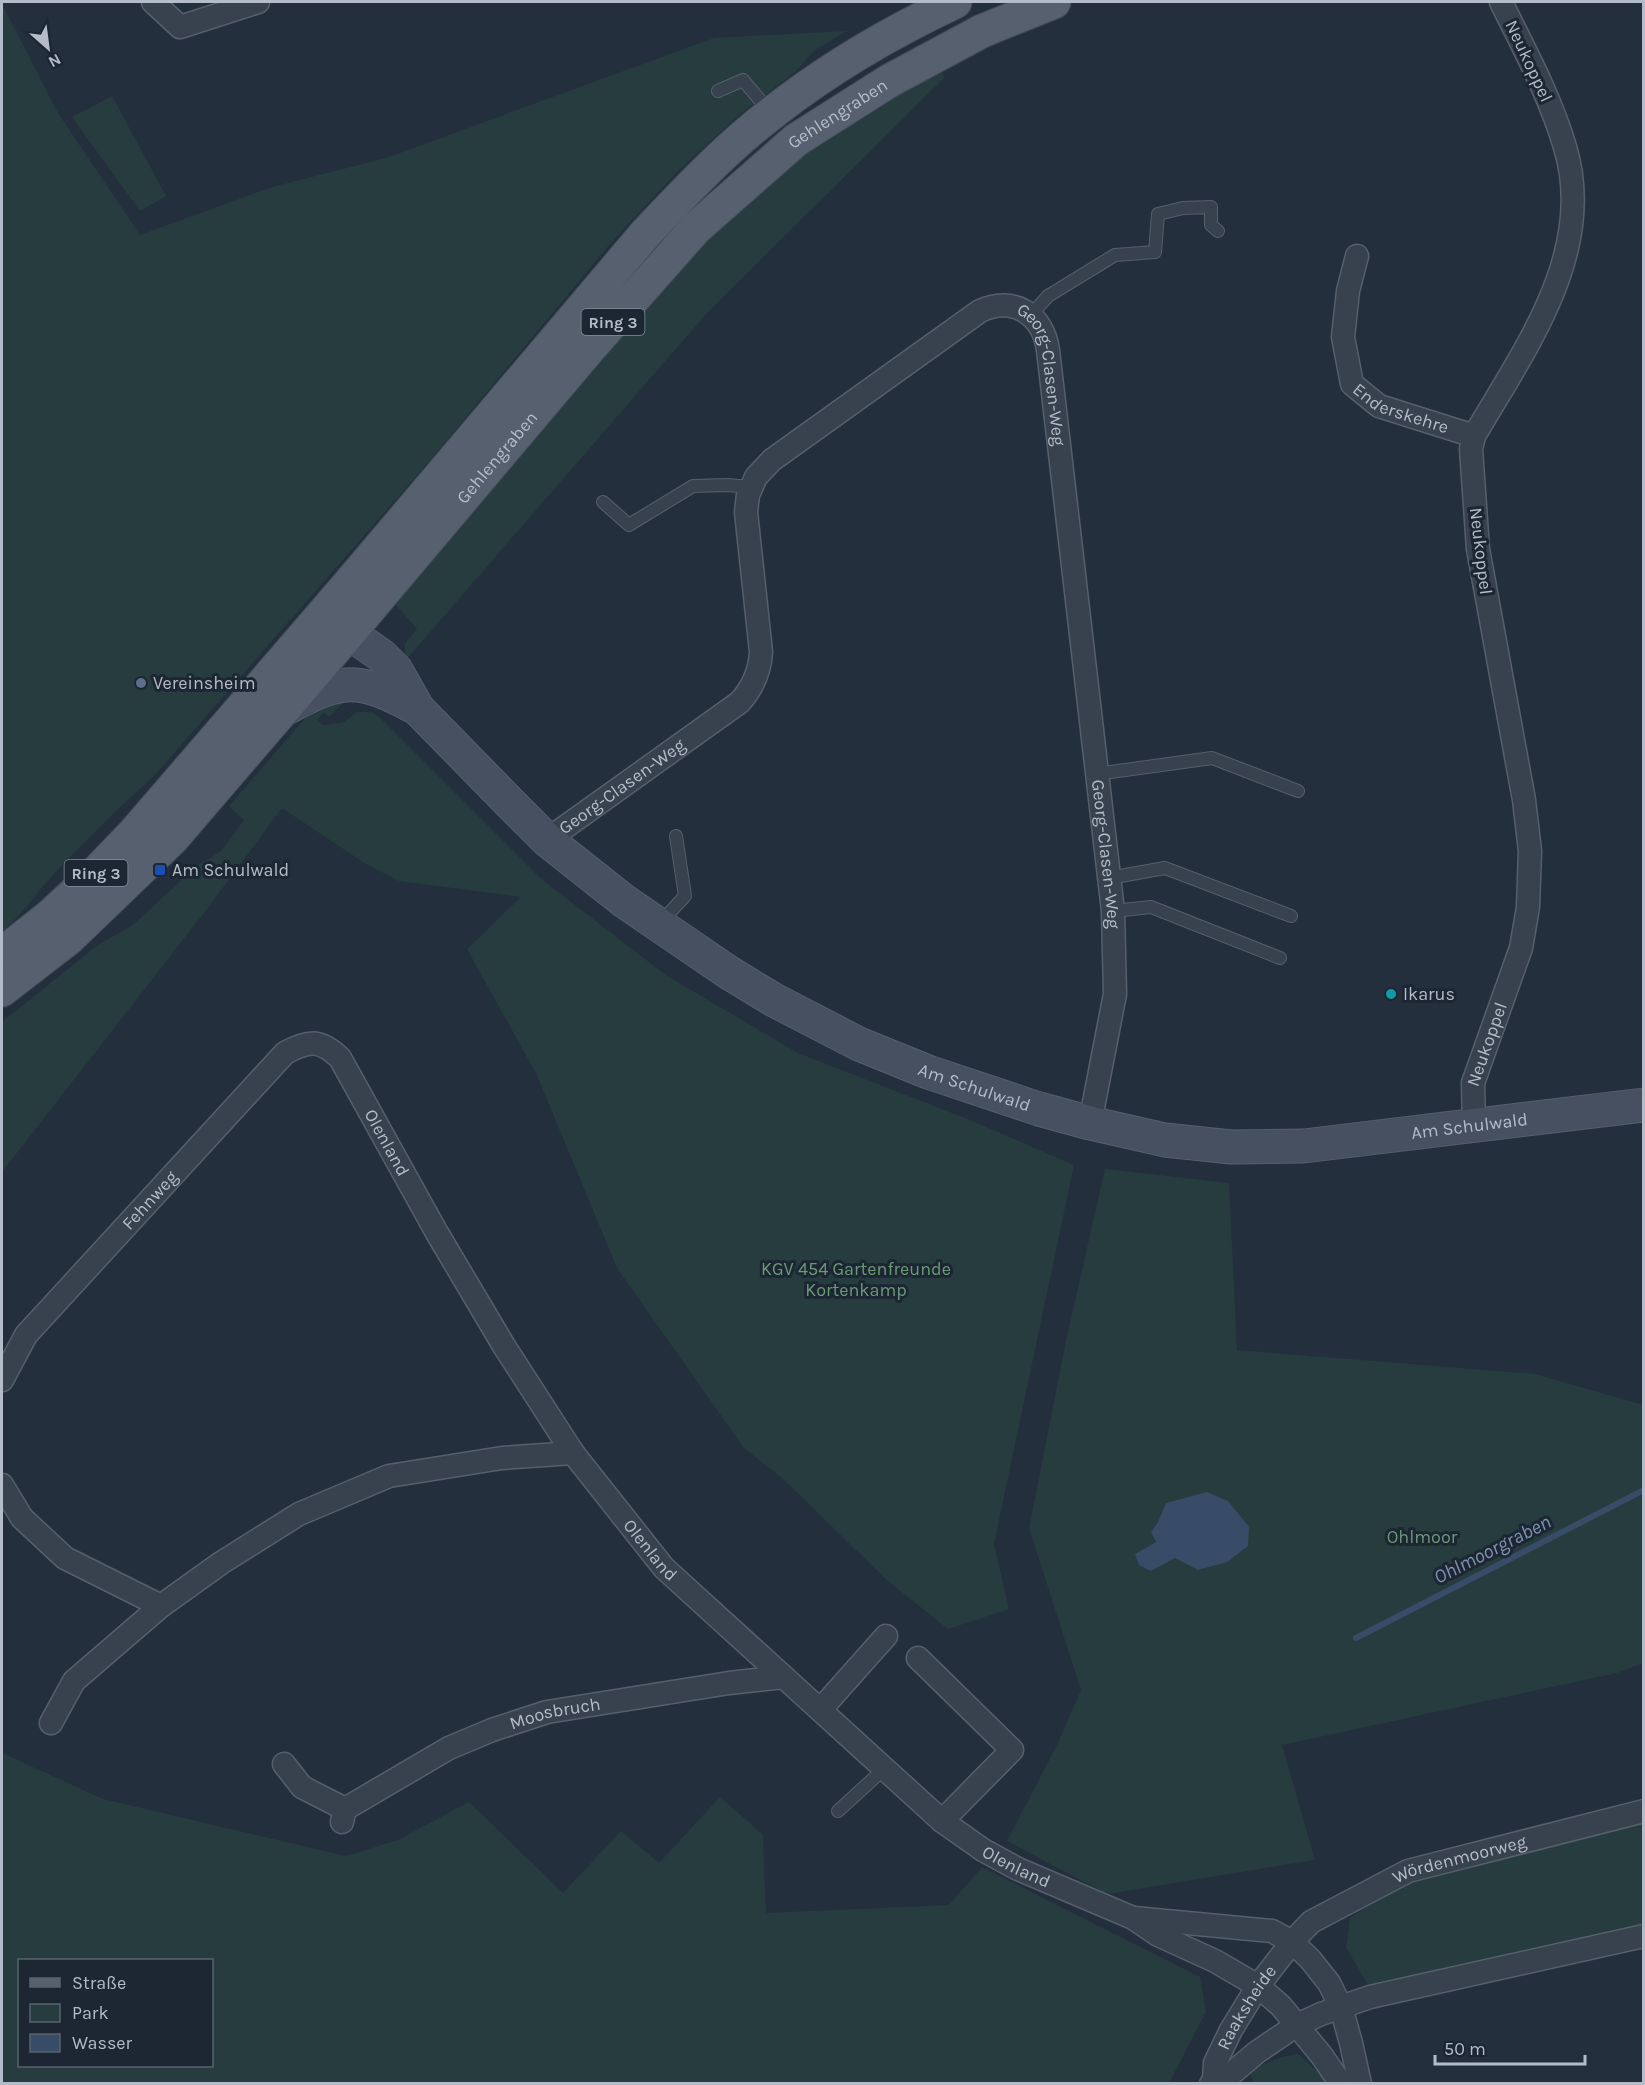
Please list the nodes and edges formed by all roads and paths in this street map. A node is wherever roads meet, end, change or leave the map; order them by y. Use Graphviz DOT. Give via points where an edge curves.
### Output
graph roads {
  1 [pos="153,2"];
  2 [pos="258,2"];
  3 [pos="955,2"];
  4 [pos="1501,2"];
  5 [pos="1037,4"];
  6 [pos="718,91"];
  7 [pos="771,113"];
  8 [pos="1218,231"];
  9 [pos="1357,256"];
  10 [pos="1031,315"];
  11 [pos="1474,436"];
  12 [pos="751,487"];
  13 [pos="603,502"];
  14 [pos="348,634"];
  15 [pos="300,640"];
  16 [pos="418,709"];
  17 [pos="283,710"];
  18 [pos="1096,774"];
  19 [pos="1298,791"];
  20 [pos="676,836"];
  21 [pos="547,840"];
  22 [pos="1109,878"];
  23 [pos="1113,911"];
  24 [pos="1291,916"];
  25 [pos="658,925"];
  26 [pos="2,954"];
  27 [pos="1280,958"];
  28 [pos="2,990"];
  29 [pos="316,1042"];
  30 [pos="1644,1105"];
  31 [pos="1090,1123"];
  32 [pos="1474,1126"];
  33 [pos="2,1380"];
  34 [pos="573,1453"];
  35 [pos="2,1485"];
  36 [pos="161,1606"];
  37 [pos="886,1636"];
  38 [pos="918,1658"];
  39 [pos="784,1677"];
  40 [pos="821,1709"];
  41 [pos="51,1723"];
  42 [pos="284,1764"];
  43 [pos="884,1769"];
  44 [pos="1644,1810"];
  45 [pos="838,1811"];
  46 [pos="942,1821"];
  47 [pos="1132,1918"];
  48 [pos="1644,1936"];
  49 [pos="1292,1942"];
  50 [pos="1258,1986"];
  51 [pos="1331,2011"];
  52 [pos="1297,2025"];
  53 [pos="1214,2082"];
  54 [pos="1341,2084"];
  55 [pos="1360,2084"];
  1 -- 2 [label="street" via="180,27"];
  3 -- 7 [label="main road, Gehlengraben / Ring 3" via="837,67"];
  4 -- 11 [label="street, Neukoppel" via="1552,110 1566,148 1574,191 1571,234 1561,273"];
  5 -- 14 [label="main road, Gehlengraben / Ring 3" via="889,81 796,140 712,213 588,350"];
  6 -- 7 [label="lane" via="743,80"];
  7 -- 15 [label="main road, Gehlengraben / Ring 3" via="689,187 646,233"];
  8 -- 10 [label="lane" via="1211,225 1211,207 1158,214 1155,252 1115,255 1048,296"];
  9 -- 11 [label="street, Enderskehre" via="1343,337 1352,384 1378,406"];
  10 -- 12 [label="street, Georg-Clasen-Weg" via="1007,305 980,310 772,460"];
  10 -- 18 [label="street, Georg-Clasen-Weg" via="1044,332 1048,350"];
  11 -- 32 [label="street, Neukoppel" via="1471,449 1478,549 1530,851 1528,907 1521,948 1473,1083"];
  12 -- 13 [label="lane" via="693,486 629,525"];
  12 -- 21 [label="street, Georg-Clasen-Weg" via="746,512 761,652 754,683 740,702"];
  14 -- 15 [label="street" via="320,634"];
  14 -- 16 [label="street, Am Schulwald" via="362,640 396,670"];
  14 -- 17 [label="main road, Gehlengraben / Ring 3"];
  15 -- 26 [label="main road, Gehlengraben / Ring 3" via="135,832 86,883"];
  16 -- 17 [label="street, Am Schulwald" via="384,691 352,684 315,692"];
  16 -- 21 [label="street, Am Schulwald"];
  17 -- 28 [label="main road, Gehlengraben / Ring 3" via="153,859 68,939"];
  18 -- 19 [label="lane" via="1212,758"];
  18 -- 22 [label="street, Georg-Clasen-Weg"];
  20 -- 25 [label="lane" via="685,896"];
  21 -- 25 [label="street, Am Schulwald"];
  22 -- 23 [label="street, Georg-Clasen-Weg"];
  22 -- 24 [label="lane" via="1165,868"];
  23 -- 27 [label="lane" via="1151,907"];
  23 -- 31 [label="street, Georg-Clasen-Weg" via="1115,994"];
  25 -- 31 [label="street, Am Schulwald" via="774,1000 859,1044 987,1093"];
  29 -- 33 [label="street, Fehnweg" via="285,1053 26,1335"];
  29 -- 34 [label="street, Olenland" via="340,1058 437,1233"];
  30 -- 32 [label="street, Am Schulwald"];
  31 -- 32 [label="street, Am Schulwald" via="1194,1144 1268,1148"];
  34 -- 36 [label="street" via="502,1458 389,1476 299,1514"];
  34 -- 39 [label="street, Olenland" via="664,1568"];
  35 -- 36 [label="street" via="22,1518 65,1558"];
  36 -- 41 [label="street" via="74,1681"];
  37 -- 40 [label="street"];
  38 -- 46 [label="street" via="1012,1750"];
  39 -- 40 [label="street, Olenland"];
  39 -- 42 [label="street, Moosbruch" via="547,1712 449,1748 343,1816 302,1787"];
  40 -- 43 [label="street, Olenland"];
  43 -- 45 [label="lane"];
  43 -- 46 [label="street, Olenland"];
  44 -- 49 [label="street, Wördenmoorweg" via="1408,1871 1311,1922"];
  46 -- 47 [label="street, Olenland" via="1018,1869"];
  47 -- 49 [label="street, Olenland" via="1272,1931"];
  47 -- 50 [label="street, Olenland"];
  48 -- 51 [label="street" via="1370,1997"];
  49 -- 50 [label="street, Raaksheide"];
  49 -- 51 [label="street" via="1329,1983"];
  50 -- 52 [label="street, Olenland"];
  50 -- 53 [label="street, Raaksheide" via="1215,2063"];
  51 -- 52 [label="street, Raaksheide"];
  51 -- 55 [label="street" via="1352,2043"];
  52 -- 53 [label="street, Raaksheide" via="1231,2074"];
  52 -- 54 [label="street, Olenland"];
}
